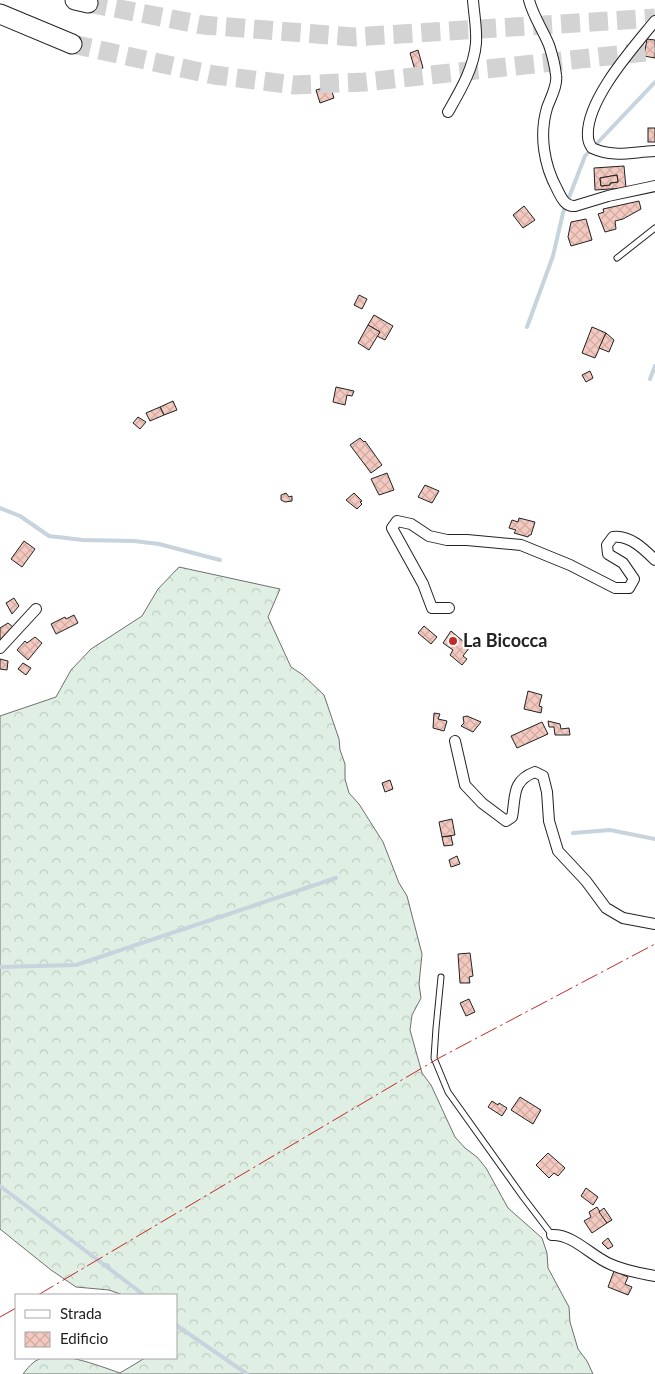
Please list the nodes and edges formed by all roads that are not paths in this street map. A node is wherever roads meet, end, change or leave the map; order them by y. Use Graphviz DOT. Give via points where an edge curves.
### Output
graph roads {
  1 [pos="473,0"];
  2 [pos="529,0"];
  3 [pos="0,14"];
  4 [pos="655,21"];
  5 [pos="72,44"];
  6 [pos="448,112"];
  7 [pos="655,151"];
  8 [pos="655,186"];
  9 [pos="655,228"];
  10 [pos="617,258"];
  11 [pos="655,560"];
  12 [pos="449,608"];
  13 [pos="36,609"];
  14 [pos="0,648"];
  15 [pos="455,741"];
  16 [pos="655,924"];
  17 [pos="441,977"];
  18 [pos="552,1235"];
  19 [pos="655,1276"];
  1 -- 6 [label="street" via="474,55 464,85"];
  2 -- 8 [label="street" via="549,46 557,78 546,113 543,139 548,173 566,204 575,206"];
  3 -- 5 [label="highway"];
  4 -- 7 [label="street" via="596,102 588,139 592,148 604,154"];
  9 -- 10 [label="lane"];
  11 -- 12 [label="street" via="643,548 621,536 613,537 607,545 608,554 622,563 634,579 629,588 615,588 521,545 447,540 429,536 411,524 397,521 392,528 423,584 432,608"];
  13 -- 14 [label="street"];
  15 -- 16 [label="street" via="465,786 506,821 512,817 519,783 535,772 543,776 549,821 558,851 606,908 623,918"];
  17 -- 18 [label="lane" via="434,1058 448,1092"];
  18 -- 19 [label="street" via="570,1238 590,1253 628,1272"];
}
